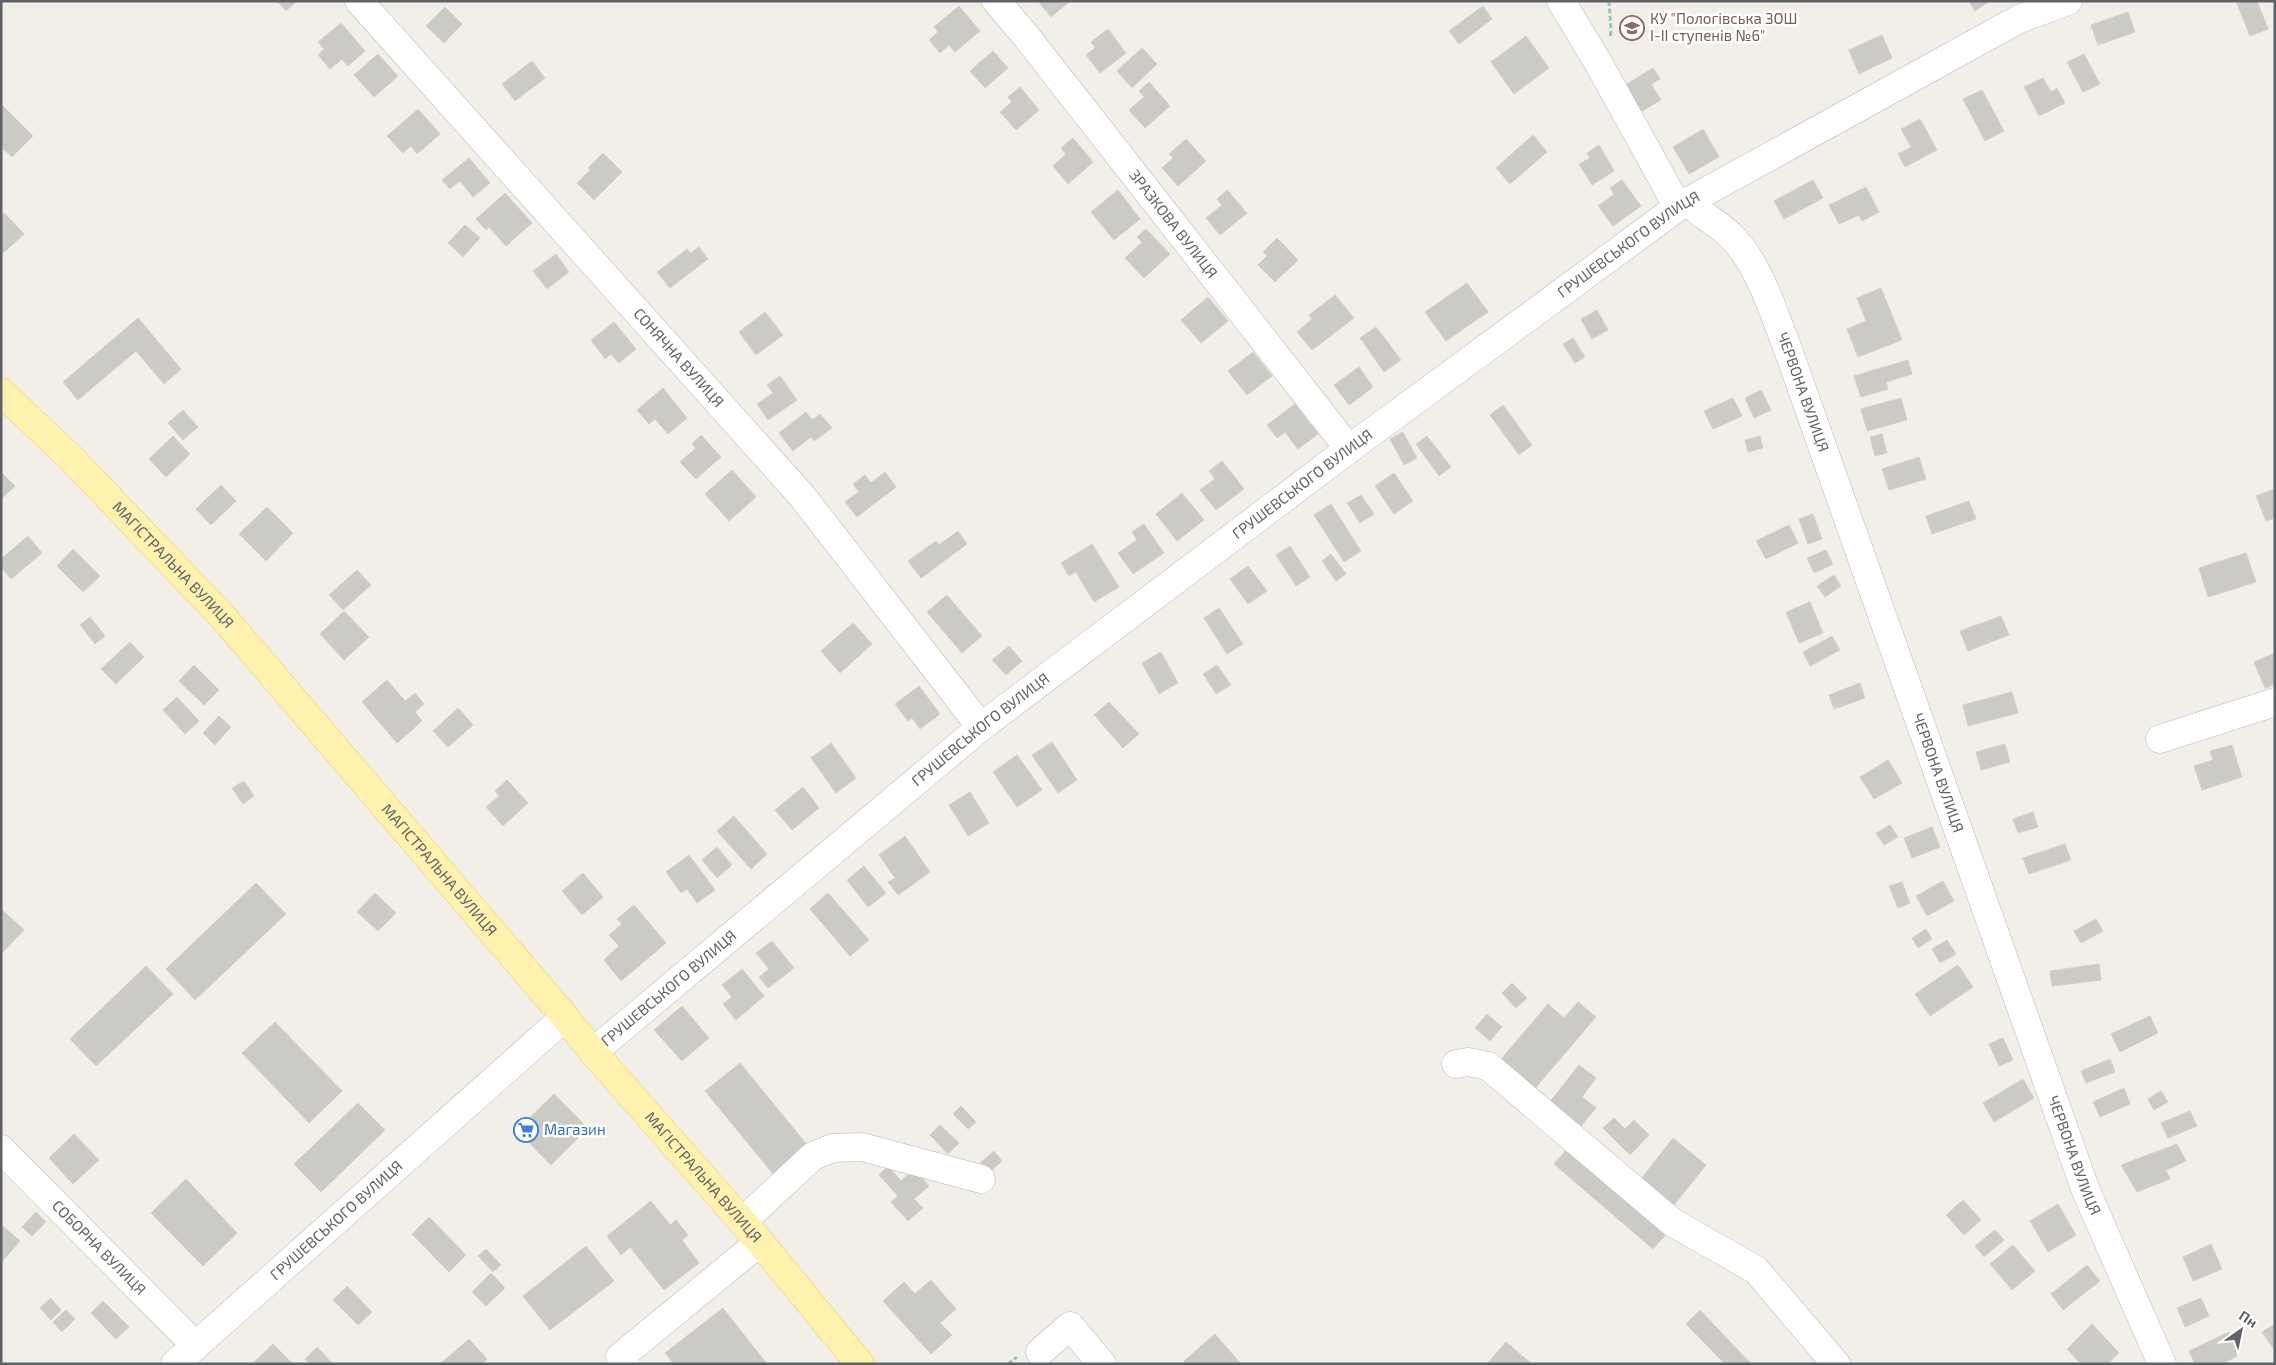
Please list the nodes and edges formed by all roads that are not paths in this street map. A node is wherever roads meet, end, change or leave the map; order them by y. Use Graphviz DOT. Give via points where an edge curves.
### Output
graph roads {
  1 [pos="359,1"];
  2 [pos="996,1"];
  3 [pos="1561,1"];
  4 [pos="2053,3"];
  5 [pos="1683,205"];
  6 [pos="1,392"];
  7 [pos="1349,448"];
  8 [pos="2275,702"];
  9 [pos="981,727"];
  10 [pos="2160,739"];
  11 [pos="565,1017"];
  12 [pos="592,1052"];
  13 [pos="1456,1064"];
  14 [pos="1,1149"];
  15 [pos="980,1179"];
  16 [pos="742,1222"];
  17 [pos="760,1242"];
  18 [pos="196,1346"];
  19 [pos="1040,1352"];
  20 [pos="176,1364"];
  21 [pos="625,1364"];
  22 [pos="860,1364"];
  23 [pos="1102,1364"];
  24 [pos="1836,1364"];
  25 [pos="2162,1364"];
  1 -- 9 [label="street, СОНЯЧНА ВУЛИЦЯ" via="802,496"];
  2 -- 7 [label="street, ЗРАЗКОВА ВУЛИЦЯ"];
  3 -- 5 [label="street, ЧЕРВОНА ВУЛИЦЯ"];
  4 -- 5 [label="street, ГРУШЕВСЬКОГО ВУЛИЦЯ" via="2019,18"];
  5 -- 7 [label="street, ГРУШЕВСЬКОГО ВУЛИЦЯ"];
  5 -- 25 [label="street, ЧЕРВОНА ВУЛИЦЯ" via="1733,237 1755,268 1786,344 2086,1191"];
  6 -- 11 [label="main road, МАГІСТРАЛЬНА ВУЛИЦЯ" via="71,458 222,616"];
  7 -- 9 [label="street, ГРУШЕВСЬКОГО ВУЛИЦЯ"];
  8 -- 10 [label="street"];
  9 -- 12 [label="street, ГРУШЕВСЬКОГО ВУЛИЦЯ"];
  11 -- 12 [label="main road, МАГІСТРАЛЬНА ВУЛИЦЯ"];
  11 -- 18 [label="street, ГРУШЕВСЬКОГО ВУЛИЦЯ"];
  12 -- 16 [label="main road, МАГІСТРАЛЬНА ВУЛИЦЯ"];
  13 -- 24 [label="street" via="1468,1062 1488,1066 1672,1222 1756,1270"];
  14 -- 18 [label="street, СОБОРНА ВУЛИЦЯ"];
  15 -- 16 [label="street" via="862,1147 833,1148 813,1156"];
  16 -- 17 [label="main road, МАГІСТРАЛЬНА ВУЛИЦЯ"];
  17 -- 21 [label="street" via="620,1357"];
  17 -- 22 [label="main road, МАГІСТРАЛЬНА ВУЛИЦЯ"];
  18 -- 20 [label="street, ГРУШЕВСЬКОГО ВУЛИЦЯ"];
  19 -- 23 [label="street" via="1070,1326"];
}
